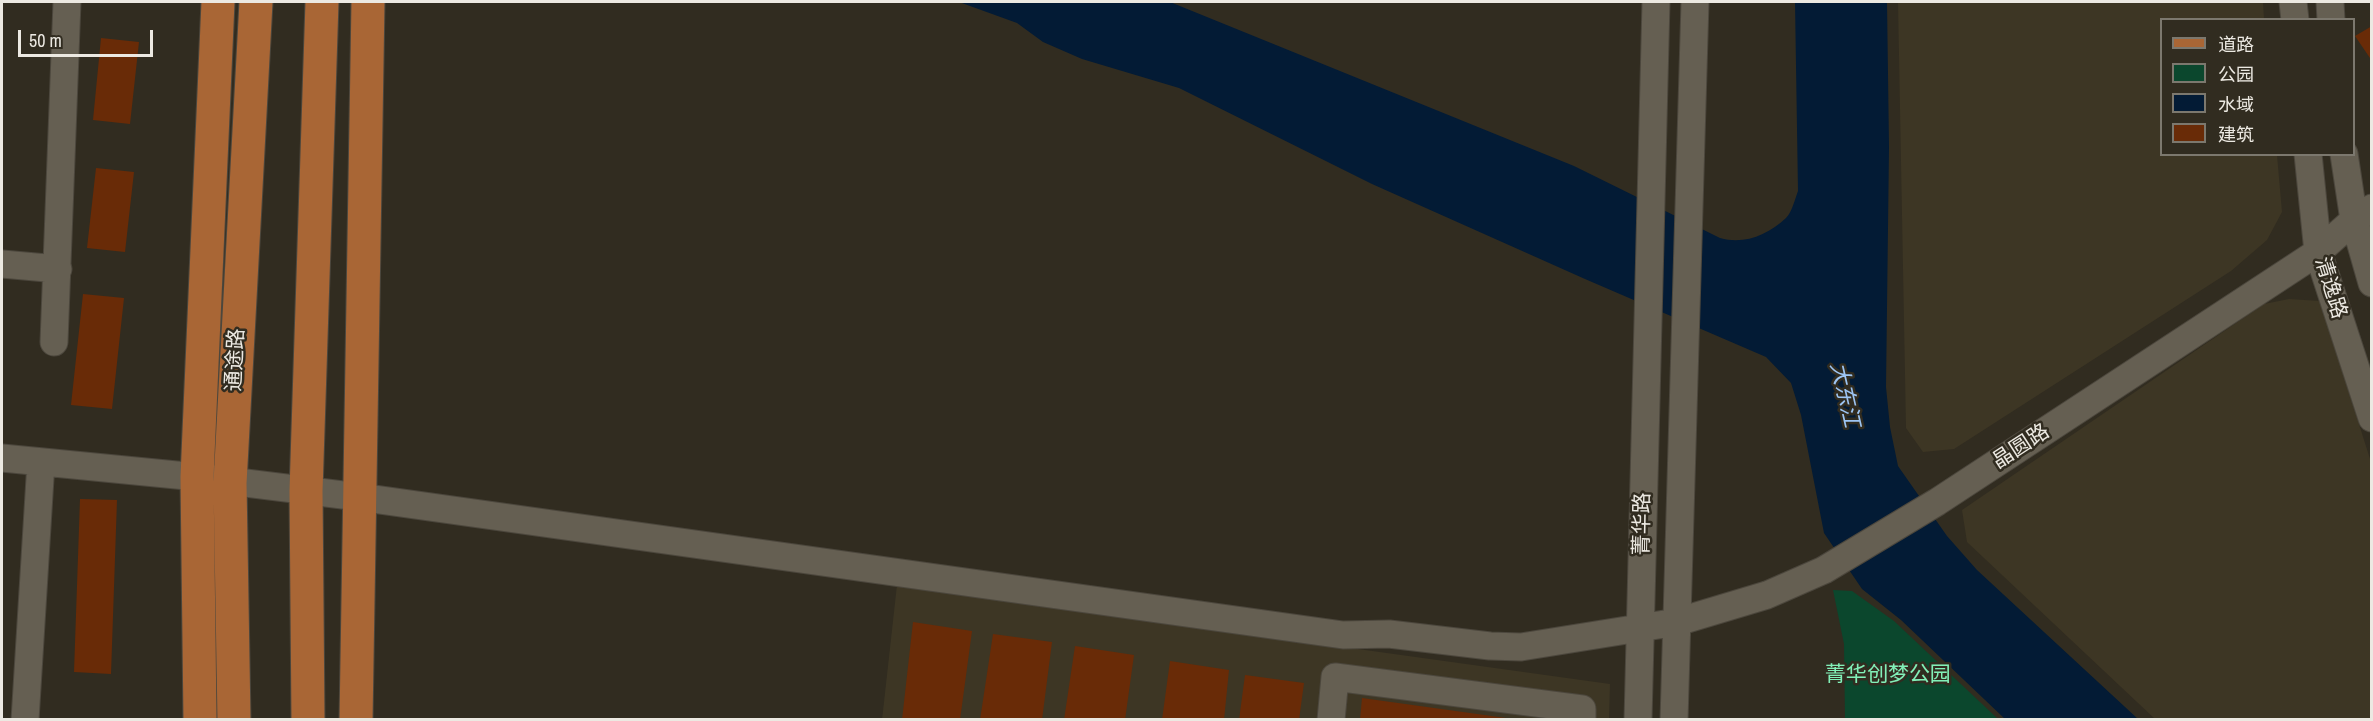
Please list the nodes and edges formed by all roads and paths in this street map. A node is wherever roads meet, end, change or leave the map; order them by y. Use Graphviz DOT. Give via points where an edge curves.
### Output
graph roads {
  1 [pos="68,2"];
  2 [pos="218,2"];
  3 [pos="256,2"];
  4 [pos="322,2"];
  5 [pos="368,2"];
  6 [pos="1656,2"];
  7 [pos="1695,2"];
  8 [pos="2293,2"];
  9 [pos="2330,2"];
  10 [pos="2295,18"];
  11 [pos="2331,18"];
  12 [pos="2308,156"];
  13 [pos="2345,156"];
  14 [pos="2363,214"];
  15 [pos="2318,252"];
  16 [pos="2,264"];
  17 [pos="58,269"];
  18 [pos="2372,283"];
  19 [pos="54,342"];
  20 [pos="2372,418"];
  21 [pos="2,458"];
  22 [pos="41,462"];
  23 [pos="197,477"];
  24 [pos="230,483"];
  25 [pos="306,491"];
  26 [pos="359,496"];
  27 [pos="1677,622"];
  28 [pos="1641,627"];
  29 [pos="1343,635"];
  30 [pos="1335,676"];
  31 [pos="25,720"];
  32 [pos="200,720"];
  33 [pos="234,720"];
  34 [pos="308,720"];
  35 [pos="356,720"];
  36 [pos="1331,720"];
  37 [pos="1582,720"];
  38 [pos="1638,720"];
  39 [pos="1674,720"];
  1 -- 17 [label="street"];
  2 -- 23 [label="main road"];
  3 -- 24 [label="main road, 通途路"];
  4 -- 25 [label="main road"];
  5 -- 26 [label="main road"];
  6 -- 28 [label="street, 菁华路"];
  7 -- 27 [label="street"];
  8 -- 10 [label="street"];
  9 -- 11 [label="street"];
  12 -- 15 [label="street, 清逸路"];
  13 -- 14 [label="street, 清逸路"];
  14 -- 15 [label="street, 晶圆路"];
  14 -- 18 [label="street, 清逸路"];
  15 -- 20 [label="street, 清逸路"];
  15 -- 27 [label="street, 晶圆路" via="1937,502 1824,570 1767,595"];
  16 -- 17 [label="street"];
  17 -- 19 [label="street"];
  21 -- 22 [label="street, 晶圆路"];
  22 -- 23 [label="street, 晶圆路"];
  22 -- 31 [label="street"];
  23 -- 24 [label="street, 晶圆路"];
  23 -- 32 [label="main road"];
  24 -- 25 [label="street, 晶圆路"];
  24 -- 33 [label="main road, 通途路"];
  25 -- 26 [label="street, 晶圆路"];
  25 -- 34 [label="main road"];
  26 -- 29 [label="street, 晶圆路"];
  26 -- 35 [label="main road"];
  27 -- 28 [label="street, 晶圆路"];
  27 -- 39 [label="street"];
  28 -- 29 [label="street, 晶圆路" via="1521,647 1389,634"];
  28 -- 38 [label="street, 菁华路"];
  29 -- 30 [label="street"];
  30 -- 36 [label="street"];
  30 -- 37 [label="street" via="1582,709"];
}
